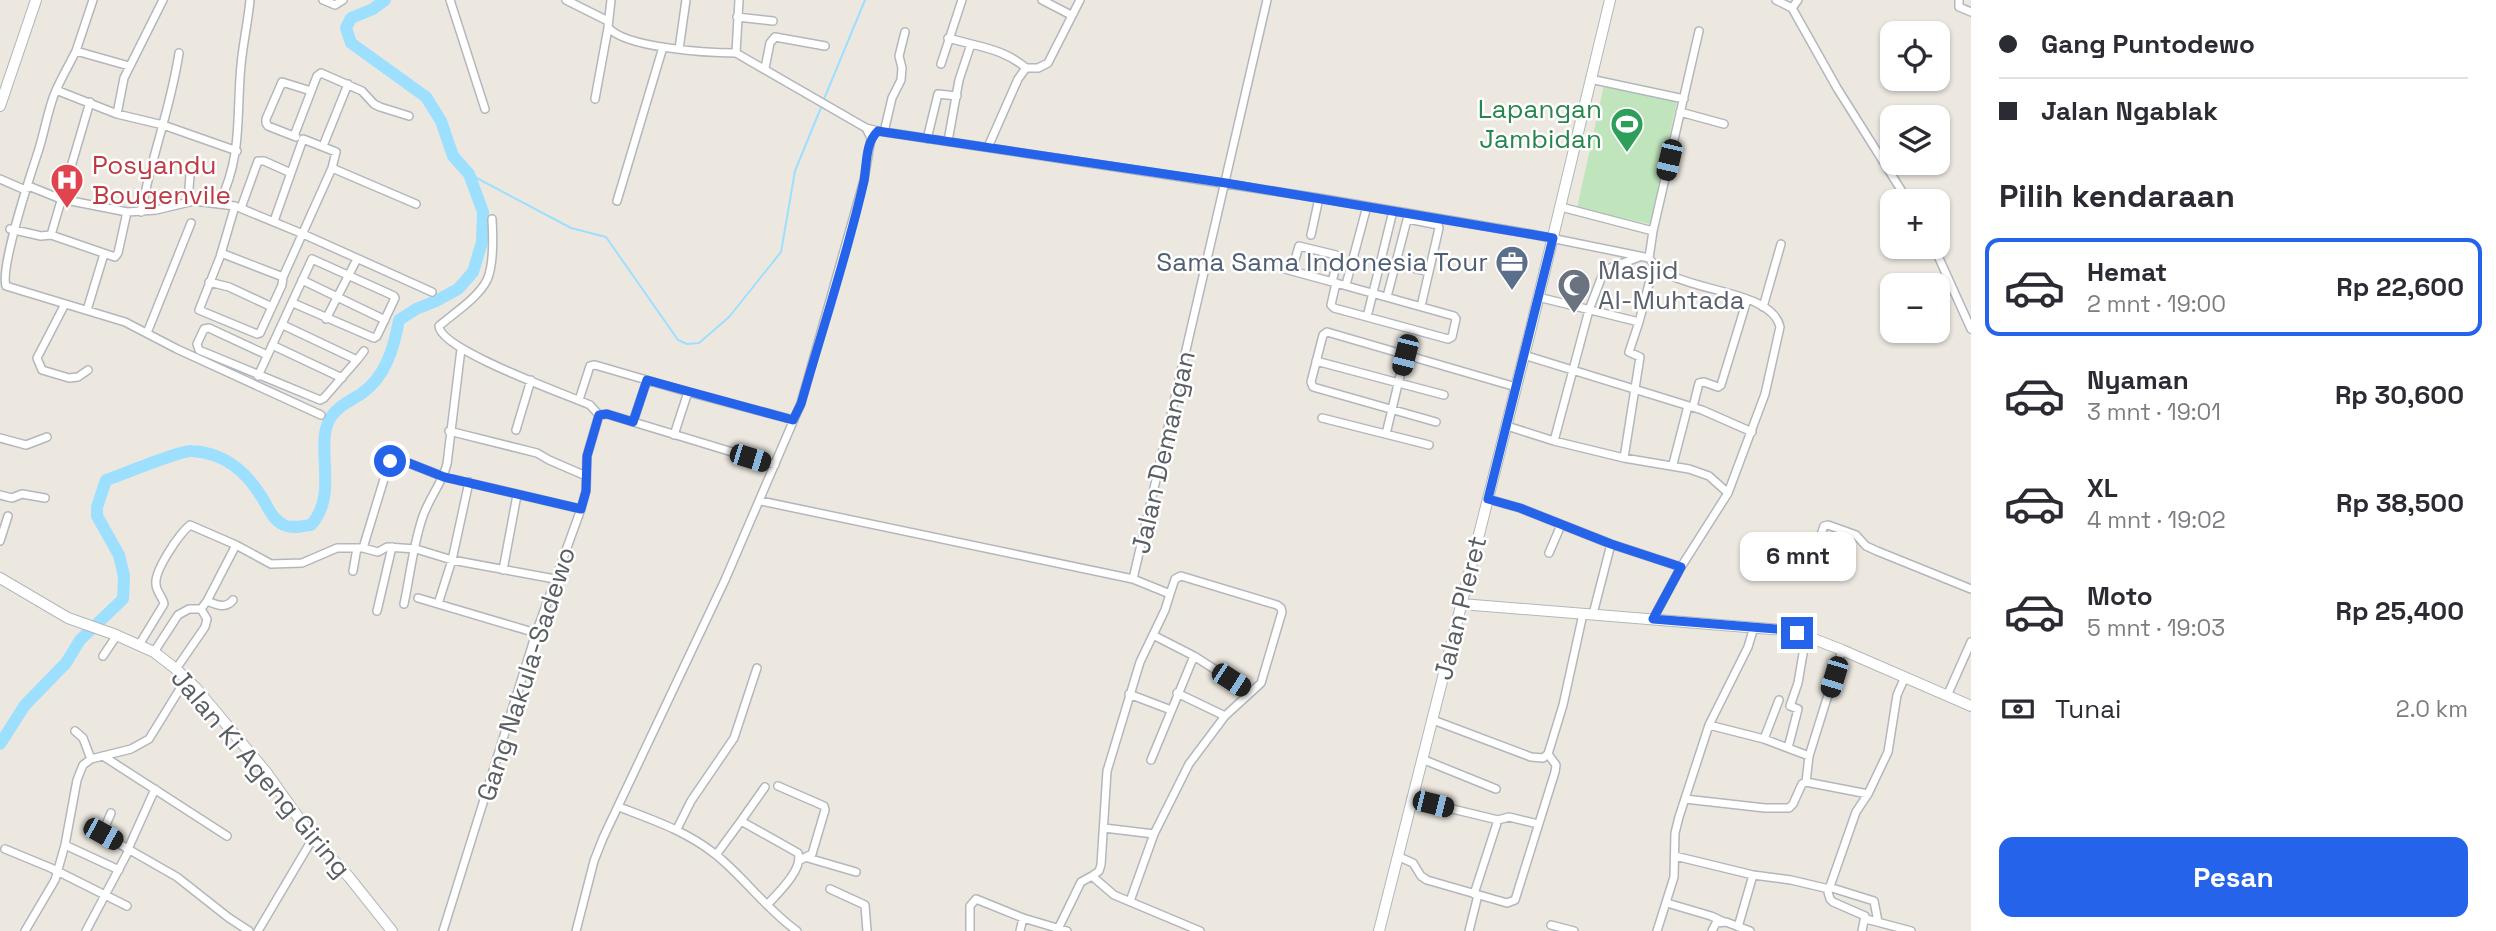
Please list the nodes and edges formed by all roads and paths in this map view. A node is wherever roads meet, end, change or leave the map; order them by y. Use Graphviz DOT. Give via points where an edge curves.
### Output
graph roads {
  1 [pos="36,0"];
  2 [pos="93,0"];
  3 [pos="163,0"];
  4 [pos="250,0"];
  5 [pos="323,0"];
  6 [pos="343,0"];
  7 [pos="450,0"];
  8 [pos="566,0"];
  9 [pos="611,0"];
  10 [pos="685,0"];
  11 [pos="739,0"];
  12 [pos="962,0"];
  13 [pos="1042,0"];
  14 [pos="1080,0"];
  15 [pos="1267,0"];
  16 [pos="1611,0"];
  17 [pos="1776,0"];
  18 [pos="1798,0"];
  19 [pos="1959,0"];
  20 [pos="1792,8"];
  21 [pos="1971,12"];
  22 [pos="1071,15"];
  23 [pos="737,17"];
  24 [pos="773,21"];
  25 [pos="608,24"];
  26 [pos="1699,31"];
  27 [pos="905,32"];
  28 [pos="948,38"];
  29 [pos="971,44"];
  30 [pos="825,46"];
  31 [pos="663,47"];
  32 [pos="678,49"];
  33 [pos="76,51"];
  34 [pos="179,53"];
  35 [pos="736,53"];
  36 [pos="942,64"];
  37 [pos="130,66"];
  38 [pos="765,68"];
  39 [pos="1027,68"];
  40 [pos="1590,79"];
  41 [pos="348,84"];
  42 [pos="56,90"];
  43 [pos="311,91"];
  44 [pos="957,96"];
  45 [pos="595,99"];
  46 [pos="1684,99"];
  47 [pos="90,102"];
  48 [pos="0,106"];
  49 [pos="485,108"];
  50 [pos="1680,112"];
  51 [pos="117,114"];
  52 [pos="409,116"];
  53 [pos="1724,124"];
  54 [pos="163,125"];
  55 [pos="866,128"];
  56 [pos="881,131"];
  57 [pos="294,136"];
  58 [pos="871,138"];
  59 [pos="303,139"];
  60 [pos="927,139"];
  61 [pos="948,141"];
  62 [pos="323,146"];
  63 [pos="988,147"];
  64 [pos="237,151"];
  65 [pos="332,168"];
  66 [pos="291,173"];
  67 [pos="190,175"];
  68 [pos="0,179"];
  69 [pos="1226,183"];
  70 [pos="23,189"];
  71 [pos="1900,189"];
  72 [pos="1319,198"];
  73 [pos="61,199"];
  74 [pos="188,201"];
  75 [pos="617,201"];
  76 [pos="219,204"];
  77 [pos="416,204"];
  78 [pos="1367,206"];
  79 [pos="238,207"];
  80 [pos="1561,207"];
  81 [pos="1393,211"];
  82 [pos="127,212"];
  83 [pos="141,212"];
  84 [pos="1408,216"];
  85 [pos="492,219"];
  86 [pos="274,221"];
  87 [pos="191,223"];
  88 [pos="10,229"];
  89 [pos="1653,231"];
  90 [pos="303,234"];
  91 [pos="51,235"];
  92 [pos="1311,235"];
  93 [pos="1556,239"];
  94 [pos="1781,244"];
  95 [pos="221,253"];
  96 [pos="104,254"];
  97 [pos="1639,257"];
  98 [pos="357,259"];
  99 [pos="1939,259"];
  100 [pos="1651,261"];
  101 [pos="1396,264"];
  102 [pos="1429,272"];
  103 [pos="350,275"];
  104 [pos="283,277"];
  105 [pos="302,280"];
  106 [pos="1347,281"];
  107 [pos="209,282"];
  108 [pos="1334,283"];
  109 [pos="432,292"];
  110 [pos="1373,293"];
  111 [pos="1388,293"];
  112 [pos="339,296"];
  113 [pos="1542,298"];
  114 [pos="1746,300"];
  115 [pos="1422,302"];
  116 [pos="293,303"];
  117 [pos="65,304"];
  118 [pos="272,307"];
  119 [pos="1763,307"];
  120 [pos="87,310"];
  121 [pos="1589,310"];
  122 [pos="1367,317"];
  123 [pos="326,319"];
  124 [pos="385,320"];
  125 [pos="1639,322"];
  126 [pos="282,325"];
  127 [pos="1971,329"];
  128 [pos="147,333"];
  129 [pos="272,345"];
  130 [pos="461,349"];
  131 [pos="364,351"];
  132 [pos="267,355"];
  133 [pos="1405,355"];
  134 [pos="1527,356"];
  135 [pos="356,360"];
  136 [pos="1316,361"];
  137 [pos="88,370"];
  138 [pos="1572,370"];
  139 [pos="258,376"];
  140 [pos="342,378"];
  141 [pos="531,380"];
  142 [pos="647,380"];
  143 [pos="1398,384"];
  144 [pos="1516,387"];
  145 [pos="1635,388"];
  146 [pos="688,392"];
  147 [pos="1444,395"];
  148 [pos="579,400"];
  149 [pos="1690,407"];
  150 [pos="1392,410"];
  151 [pos="321,415"];
  152 [pos="599,415"];
  153 [pos="1322,418"];
  154 [pos="793,420"];
  155 [pos="633,422"];
  156 [pos="1436,422"];
  157 [pos="1511,427"];
  158 [pos="516,430"];
  159 [pos="449,431"];
  160 [pos="1752,432"];
  161 [pos="1386,434"];
  162 [pos="674,435"];
  163 [pos="47,437"];
  164 [pos="0,438"];
  165 [pos="1554,441"];
  166 [pos="1429,445"];
  167 [pos="1624,458"];
  168 [pos="1673,464"];
  169 [pos="775,465"];
  170 [pos="586,476"];
  171 [pos="444,477"];
  172 [pos="469,482"];
  173 [pos="1728,492"];
  174 [pos="0,495"];
  175 [pos="517,495"];
  176 [pos="44,498"];
  177 [pos="1491,499"];
  178 [pos="761,500"];
  179 [pos="581,509"];
  180 [pos="8,516"];
  181 [pos="1561,525"];
  182 [pos="0,541"];
  183 [pos="1611,544"];
  184 [pos="236,545"];
  185 [pos="392,547"];
  186 [pos="360,548"];
  187 [pos="416,550"];
  188 [pos="1549,553"];
  189 [pos="452,560"];
  190 [pos="1681,567"];
  191 [pos="503,570"];
  192 [pos="1809,570"];
  193 [pos="354,571"];
  194 [pos="0,578"];
  195 [pos="555,579"];
  196 [pos="1133,579"];
  197 [pos="1971,589"];
  198 [pos="1170,594"];
  199 [pos="418,598"];
  200 [pos="233,600"];
  201 [pos="207,601"];
  202 [pos="404,604"];
  203 [pos="438,604"];
  204 [pos="1461,604"];
  205 [pos="201,609"];
  206 [pos="377,611"];
  207 [pos="1588,614"];
  208 [pos="1653,619"];
  209 [pos="1754,627"];
  210 [pos="536,634"];
  211 [pos="116,635"];
  212 [pos="1153,635"];
  213 [pos="1806,636"];
  214 [pos="1971,642"];
  215 [pos="139,645"];
  216 [pos="1842,650"];
  217 [pos="155,652"];
  218 [pos="103,656"];
  219 [pos="1194,656"];
  220 [pos="757,668"];
  221 [pos="176,669"];
  222 [pos="1905,677"];
  223 [pos="186,679"];
  224 [pos="1250,692"];
  225 [pos="1177,693"];
  226 [pos="1129,694"];
  227 [pos="1947,696"];
  228 [pos="1779,700"];
  229 [pos="1971,706"];
  230 [pos="1171,710"];
  231 [pos="1225,716"];
  232 [pos="1433,720"];
  233 [pos="1709,725"];
  234 [pos="75,731"];
  235 [pos="1764,739"];
  236 [pos="1788,748"];
  237 [pos="1548,754"];
  238 [pos="102,756"];
  239 [pos="1809,756"];
  240 [pos="91,759"];
  241 [pos="1422,759"];
  242 [pos="1151,761"];
  243 [pos="1806,782"];
  244 [pos="778,786"];
  245 [pos="765,787"];
  246 [pos="155,789"];
  247 [pos="1496,789"];
  248 [pos="1868,794"];
  249 [pos="1411,799"];
  250 [pos="1685,799"];
  251 [pos="618,807"];
  252 [pos="111,813"];
  253 [pos="1498,820"];
  254 [pos="741,821"];
  255 [pos="1538,824"];
  256 [pos="1104,828"];
  257 [pos="677,829"];
  258 [pos="1154,834"];
  259 [pos="227,836"];
  260 [pos="313,838"];
  261 [pos="65,845"];
  262 [pos="5,849"];
  263 [pos="129,849"];
  264 [pos="716,855"];
  265 [pos="1397,856"];
  266 [pos="1675,856"];
  267 [pos="804,859"];
  268 [pos="119,870"];
  269 [pos="856,872"];
  270 [pos="58,873"];
  271 [pos="1753,875"];
  272 [pos="1092,876"];
  273 [pos="1829,888"];
  274 [pos="830,889"];
  275 [pos="105,895"];
  276 [pos="1476,895"];
  277 [pos="1130,901"];
  278 [pos="1667,903"];
  279 [pos="767,905"];
  280 [pos="127,906"];
  281 [pos="1023,918"];
  282 [pos="1866,919"];
  283 [pos="1722,922"];
  284 [pos="1878,922"];
  285 [pos="1552,925"];
  286 [pos="1738,927"];
  287 [pos="1058,930"];
  288 [pos="1907,930"];
  289 [pos="25,931"];
  290 [pos="86,931"];
  291 [pos="249,931"];
  292 [pos="258,931"];
  293 [pos="392,931"];
  294 [pos="443,931"];
  295 [pos="576,931"];
  296 [pos="797,931"];
  297 [pos="867,931"];
  298 [pos="970,931"];
  299 [pos="1020,931"];
  300 [pos="1067,931"];
  301 [pos="1200,931"];
  302 [pos="1379,931"];
  303 [pos="1469,931"];
  304 [pos="1574,931"];
  305 [pos="1657,931"];
  306 [pos="1712,931"];
  307 [pos="1750,931"];
  308 [pos="1862,931"];
  1 -- 48 [label="street"];
  2 -- 33 [label="street"];
  3 -- 37 [label="street"];
  4 -- 64 [label="street"];
  5 -- 6 [label="street" via="335,5"];
  7 -- 49 [label="street"];
  8 -- 25 [label="street"];
  9 -- 25 [label="street"];
  10 -- 32 [label="street"];
  11 -- 23 [label="street"];
  12 -- 28 [label="street"];
  13 -- 22 [label="street"];
  14 -- 22 [label="street"];
  15 -- 69 [label="street, Jalan Demangan"];
  16 -- 40 [label="street, Jalan Pleret"];
  17 -- 20 [label="street"];
  18 -- 20 [label="street"];
  19 -- 21 [label="street" via="1959,7"];
  20 -- 71 [label="street"];
  22 -- 39 [label="street" via="1048,63"];
  23 -- 24 [label="street"];
  23 -- 35 [label="street"];
  25 -- 31 [label="street" via="622,38"];
  25 -- 45 [label="street"];
  26 -- 46 [label="street"];
  27 -- 56 [label="street" via="899,56 901,80"];
  28 -- 29 [label="street"];
  28 -- 36 [label="street"];
  29 -- 39 [label="street" via="997,51"];
  29 -- 44 [label="street"];
  30 -- 38 [label="street" via="775,37"];
  31 -- 32 [label="street"];
  31 -- 75 [label="street"];
  32 -- 35 [label="street"];
  33 -- 37 [label="street"];
  33 -- 42 [label="street"];
  34 -- 54 [label="street"];
  35 -- 38 [label="street"];
  37 -- 51 [label="street"];
  38 -- 55 [label="street"];
  39 -- 63 [label="street"];
  40 -- 46 [label="street"];
  40 -- 80 [label="street, Jalan Pleret"];
  41 -- 43 [label="street" via="320,73"];
  41 -- 52 [label="street" via="362,90 374,104"];
  41 -- 62 [label="street"];
  42 -- 47 [label="street"];
  42 -- 70 [label="street"];
  43 -- 57 [label="street"];
  43 -- 57 [label="street" via="284,81 270,108 266,124"];
  44 -- 60 [label="street" via="938,93"];
  44 -- 61 [label="street"];
  46 -- 50 [label="street"];
  47 -- 51 [label="street"];
  47 -- 73 [label="street"];
  50 -- 53 [label="street"];
  50 -- 89 [label="street"];
  51 -- 54 [label="street"];
  54 -- 64 [label="street"];
  54 -- 83 [label="street"];
  55 -- 56 [label="street"];
  55 -- 58 [label="street"];
  56 -- 58 [label="street"];
  56 -- 60 [label="street"];
  57 -- 59 [label="street"];
  58 -- 154 [label="street" via="849,237"];
  59 -- 62 [label="street"];
  59 -- 66 [label="street"];
  60 -- 61 [label="street"];
  61 -- 63 [label="street"];
  62 -- 65 [label="street" via="336,154"];
  63 -- 69 [label="street"];
  64 -- 76 [label="street"];
  65 -- 77 [label="street"];
  65 -- 90 [label="street"];
  66 -- 79 [label="street" via="258,161"];
  66 -- 86 [label="street"];
  67 -- 74 [label="street"];
  68 -- 70 [label="street"];
  69 -- 72 [label="street"];
  69 -- 196 [label="street, Jalan Demangan"];
  70 -- 73 [label="street" via="31,187"];
  70 -- 88 [label="street"];
  72 -- 78 [label="street"];
  72 -- 92 [label="street"];
  73 -- 82 [label="street"];
  73 -- 91 [label="street"];
  74 -- 76 [label="street"];
  74 -- 83 [label="street"];
  76 -- 79 [label="street"];
  78 -- 81 [label="street"];
  78 -- 106 [label="street"];
  79 -- 86 [label="street"];
  79 -- 95 [label="street"];
  80 -- 89 [label="street"];
  80 -- 93 [label="street, Jalan Pleret"];
  81 -- 84 [label="street"];
  81 -- 110 [label="street"];
  82 -- 83 [label="street"];
  82 -- 96 [label="street" via="117,256"];
  84 -- 93 [label="street"];
  84 -- 101 [label="street"];
  84 -- 102 [label="street" via="1438,225"];
  85 -- 130 [label="street" via="488,279 439,328"];
  86 -- 90 [label="street"];
  87 -- 128 [label="street"];
  88 -- 91 [label="street"];
  88 -- 117 [label="street" via="2,282"];
  89 -- 100 [label="street"];
  90 -- 98 [label="street"];
  90 -- 104 [label="street"];
  91 -- 96 [label="street"];
  93 -- 97 [label="street"];
  93 -- 113 [label="street, Jalan Pleret"];
  94 -- 119 [label="street"];
  95 -- 104 [label="street"];
  95 -- 107 [label="street"];
  96 -- 120 [label="street"];
  97 -- 100 [label="street"];
  97 -- 121 [label="street" via="1605,272"];
  98 -- 103 [label="street"];
  98 -- 109 [label="street"];
  99 -- 127 [label="street"];
  100 -- 114 [label="street" via="1685,280"];
  100 -- 125 [label="street"];
  101 -- 102 [label="street"];
  101 -- 111 [label="street"];
  102 -- 115 [label="street"];
  103 -- 105 [label="street" via="313,258"];
  103 -- 112 [label="street"];
  103 -- 124 [label="street" via="394,296"];
  104 -- 118 [label="street"];
  105 -- 112 [label="street"];
  105 -- 116 [label="street"];
  107 -- 118 [label="street"];
  107 -- 118 [label="street" via="199,310 210,316 258,334"];
  108 -- 108 [label="street" via="1336,255 1299,246 1288,270"];
  108 -- 110 [label="street"];
  108 -- 122 [label="street" via="1331,307"];
  110 -- 122 [label="street"];
  110 -- 122 [label="street" via="1454,316 1452,337"];
  112 -- 123 [label="street"];
  112 -- 124 [label="street"];
  113 -- 121 [label="street"];
  113 -- 134 [label="street, Jalan Pleret"];
  114 -- 119 [label="street"];
  114 -- 149 [label="street" via="1721,385 1699,383"];
  116 -- 123 [label="street"];
  116 -- 126 [label="street"];
  117 -- 120 [label="street"];
  117 -- 137 [label="street" via="37,363 42,370 69,378"];
  119 -- 160 [label="street" via="1777,317 1780,327"];
  120 -- 128 [label="street"];
  121 -- 125 [label="street"];
  121 -- 138 [label="street"];
  123 -- 124 [label="street" via="371,338 377,337"];
  125 -- 145 [label="street" via="1629,353 1644,358"];
  126 -- 129 [label="street"];
  126 -- 135 [label="street"];
  128 -- 151 [label="street"];
  129 -- 132 [label="street"];
  129 -- 140 [label="street"];
  130 -- 141 [label="street"];
  130 -- 159 [label="street"];
  131 -- 135 [label="street"];
  132 -- 139 [label="street"];
  132 -- 139 [label="street" via="209,328 204,328 197,344 199,350"];
  133 -- 136 [label="street" via="1327,332"];
  133 -- 143 [label="street"];
  133 -- 144 [label="street"];
  134 -- 138 [label="street"];
  134 -- 144 [label="street, Jalan Pleret"];
  135 -- 140 [label="street"];
  136 -- 143 [label="street"];
  136 -- 150 [label="street" via="1313,387"];
  138 -- 145 [label="street"];
  138 -- 165 [label="street"];
  139 -- 140 [label="street" via="320,400"];
  141 -- 148 [label="street"];
  141 -- 158 [label="street"];
  142 -- 146 [label="street"];
  142 -- 148 [label="street" via="590,366"];
  142 -- 155 [label="street"];
  143 -- 147 [label="street"];
  143 -- 150 [label="street"];
  144 -- 157 [label="street, Jalan Pleret"];
  145 -- 149 [label="street"];
  145 -- 167 [label="street"];
  146 -- 154 [label="street"];
  146 -- 162 [label="street"];
  148 -- 152 [label="street"];
  149 -- 160 [label="street"];
  149 -- 168 [label="street"];
  150 -- 156 [label="street"];
  150 -- 161 [label="street"];
  152 -- 155 [label="street"];
  152 -- 170 [label="street, Gang Nakula-Sadewo"];
  153 -- 161 [label="street"];
  154 -- 169 [label="street"];
  155 -- 162 [label="street"];
  157 -- 165 [label="street"];
  157 -- 177 [label="street, Jalan Pleret"];
  159 -- 170 [label="street" via="537,453"];
  159 -- 171 [label="street"];
  160 -- 173 [label="street"];
  161 -- 166 [label="street"];
  162 -- 169 [label="street"];
  163 -- 164 [label="street" via="26,445"];
  165 -- 167 [label="street"];
  167 -- 168 [label="street"];
  168 -- 173 [label="street" via="1709,475"];
  169 -- 178 [label="street"];
  170 -- 179 [label="street, Gang Nakula-Sadewo"];
  171 -- 172 [label="street"];
  171 -- 186 [label="street" via="392,460"];
  171 -- 187 [label="street" via="422,518"];
  172 -- 175 [label="street"];
  172 -- 189 [label="street"];
  173 -- 190 [label="street"];
  174 -- 176 [label="street"];
  175 -- 179 [label="street"];
  175 -- 191 [label="street"];
  177 -- 181 [label="street"];
  177 -- 204 [label="street, Jalan Pleret"];
  178 -- 196 [label="street"];
  178 -- 251 [label="street"];
  179 -- 195 [label="street, Gang Nakula-Sadewo"];
  180 -- 182 [label="street"];
  181 -- 183 [label="street"];
  181 -- 188 [label="street"];
  183 -- 190 [label="street"];
  183 -- 207 [label="street"];
  184 -- 186 [label="street" via="271,564 302,562 337,548"];
  184 -- 201 [label="street"];
  184 -- 215 [label="street" via="187,527 156,575 164,604"];
  185 -- 186 [label="street" via="378,552"];
  185 -- 187 [label="street"];
  185 -- 206 [label="street"];
  186 -- 193 [label="street"];
  187 -- 189 [label="street"];
  187 -- 202 [label="street"];
  189 -- 191 [label="street"];
  189 -- 203 [label="street"];
  190 -- 208 [label="street"];
  191 -- 195 [label="street"];
  192 -- 197 [label="street" via="1828,525 1856,535 1877,551"];
  194 -- 211 [label="street, Jalan Ki Ageng Giring" via="68,618"];
  195 -- 210 [label="street, Gang Nakula-Sadewo"];
  196 -- 198 [label="street, Jalan Demangan"];
  198 -- 212 [label="street"];
  198 -- 224 [label="street" via="1175,579 1181,576 1279,606 1282,612 1262,680"];
  199 -- 203 [label="street"];
  200 -- 201 [label="street" via="224,606"];
  201 -- 205 [label="street"];
  203 -- 210 [label="street"];
  204 -- 207 [label="street"];
  204 -- 232 [label="street, Jalan Pleret"];
  205 -- 217 [label="street" via="178,614"];
  205 -- 221 [label="street" via="205,627"];
  207 -- 208 [label="street"];
  207 -- 237 [label="street"];
  208 -- 209 [label="street"];
  209 -- 213 [label="street"];
  209 -- 233 [label="street"];
  210 -- 294 [label="street, Gang Nakula-Sadewo"];
  211 -- 215 [label="street, Jalan Ki Ageng Giring"];
  211 -- 218 [label="street"];
  212 -- 219 [label="street"];
  212 -- 226 [label="street"];
  213 -- 216 [label="street"];
  213 -- 236 [label="street" via="1790,706 1798,709"];
  214 -- 227 [label="street"];
  215 -- 217 [label="street, Jalan Ki Ageng Giring"];
  216 -- 222 [label="street"];
  216 -- 239 [label="street"];
  217 -- 221 [label="street, Jalan Ki Ageng Giring"];
  219 -- 224 [label="street"];
  219 -- 225 [label="street"];
  220 -- 257 [label="street" via="734,738"];
  221 -- 223 [label="street, Jalan Ki Ageng Giring"];
  222 -- 227 [label="street"];
  222 -- 248 [label="street" via="1897,695 1888,752"];
  223 -- 238 [label="street" via="149,739"];
  223 -- 260 [label="street, Jalan Ki Ageng Giring" via="266,772"];
  224 -- 231 [label="street"];
  225 -- 230 [label="street"];
  225 -- 231 [label="street"];
  226 -- 230 [label="street"];
  226 -- 256 [label="street" via="1107,771"];
  227 -- 229 [label="street"];
  228 -- 235 [label="street"];
  230 -- 242 [label="street"];
  231 -- 258 [label="street" via="1189,764"];
  232 -- 237 [label="street" via="1531,757"];
  232 -- 241 [label="street, Jalan Pleret"];
  233 -- 235 [label="street"];
  233 -- 250 [label="street"];
  234 -- 240 [label="street"];
  235 -- 236 [label="street"];
  236 -- 239 [label="street"];
  237 -- 255 [label="street" via="1556,765"];
  238 -- 240 [label="street"];
  238 -- 246 [label="street"];
  239 -- 243 [label="street"];
  240 -- 261 [label="street" via="80,772"];
  241 -- 247 [label="street"];
  241 -- 249 [label="street, Jalan Pleret"];
  243 -- 248 [label="street"];
  243 -- 250 [label="street" via="1789,808"];
  244 -- 267 [label="street" via="824,806 813,851"];
  245 -- 254 [label="street"];
  246 -- 259 [label="street"];
  246 -- 263 [label="street"];
  248 -- 273 [label="street" via="1856,812"];
  249 -- 253 [label="street"];
  249 -- 265 [label="street, Jalan Pleret"];
  250 -- 266 [label="street" via="1676,828"];
  251 -- 257 [label="street"];
  251 -- 295 [label="street" via="594,861"];
  252 -- 263 [label="street" via="103,834"];
  253 -- 255 [label="street" via="1509,817"];
  253 -- 276 [label="street"];
  254 -- 264 [label="street"];
  254 -- 267 [label="street"];
  255 -- 276 [label="street" via="1515,900 1507,903"];
  256 -- 258 [label="street"];
  256 -- 272 [label="street" via="1100,868"];
  257 -- 264 [label="street"];
  258 -- 277 [label="street"];
  260 -- 292 [label="street"];
  260 -- 293 [label="street, Jalan Ki Ageng Giring"];
  261 -- 268 [label="street"];
  261 -- 270 [label="street"];
  262 -- 270 [label="street"];
  263 -- 268 [label="street"];
  263 -- 291 [label="street" via="177,877"];
  264 -- 279 [label="street"];
  265 -- 276 [label="street" via="1413,863 1427,880"];
  265 -- 302 [label="street, Jalan Pleret"];
  266 -- 271 [label="street"];
  266 -- 278 [label="street"];
  267 -- 269 [label="street"];
  267 -- 279 [label="street"];
  268 -- 275 [label="street"];
  270 -- 275 [label="street"];
  270 -- 289 [label="street"];
  271 -- 273 [label="street"];
  271 -- 286 [label="street"];
  272 -- 277 [label="street" via="1109,892"];
  272 -- 287 [label="street" via="1081,882"];
  273 -- 282 [label="street" via="1830,899 1863,913"];
  273 -- 284 [label="street" via="1874,901"];
  274 -- 297 [label="street" via="865,905"];
  275 -- 280 [label="street"];
  275 -- 290 [label="street"];
  276 -- 303 [label="street"];
  277 -- 301 [label="street"];
  278 -- 283 [label="street"];
  278 -- 305 [label="street"];
  279 -- 296 [label="street"];
  281 -- 287 [label="street"];
  281 -- 298 [label="street" via="976,899 970,906"];
  281 -- 299 [label="street"];
  282 -- 284 [label="street"];
  282 -- 308 [label="street"];
  283 -- 286 [label="street"];
  283 -- 306 [label="street"];
  284 -- 288 [label="street"];
  285 -- 304 [label="street"];
  286 -- 307 [label="street"];
  287 -- 300 [label="street"];
}
